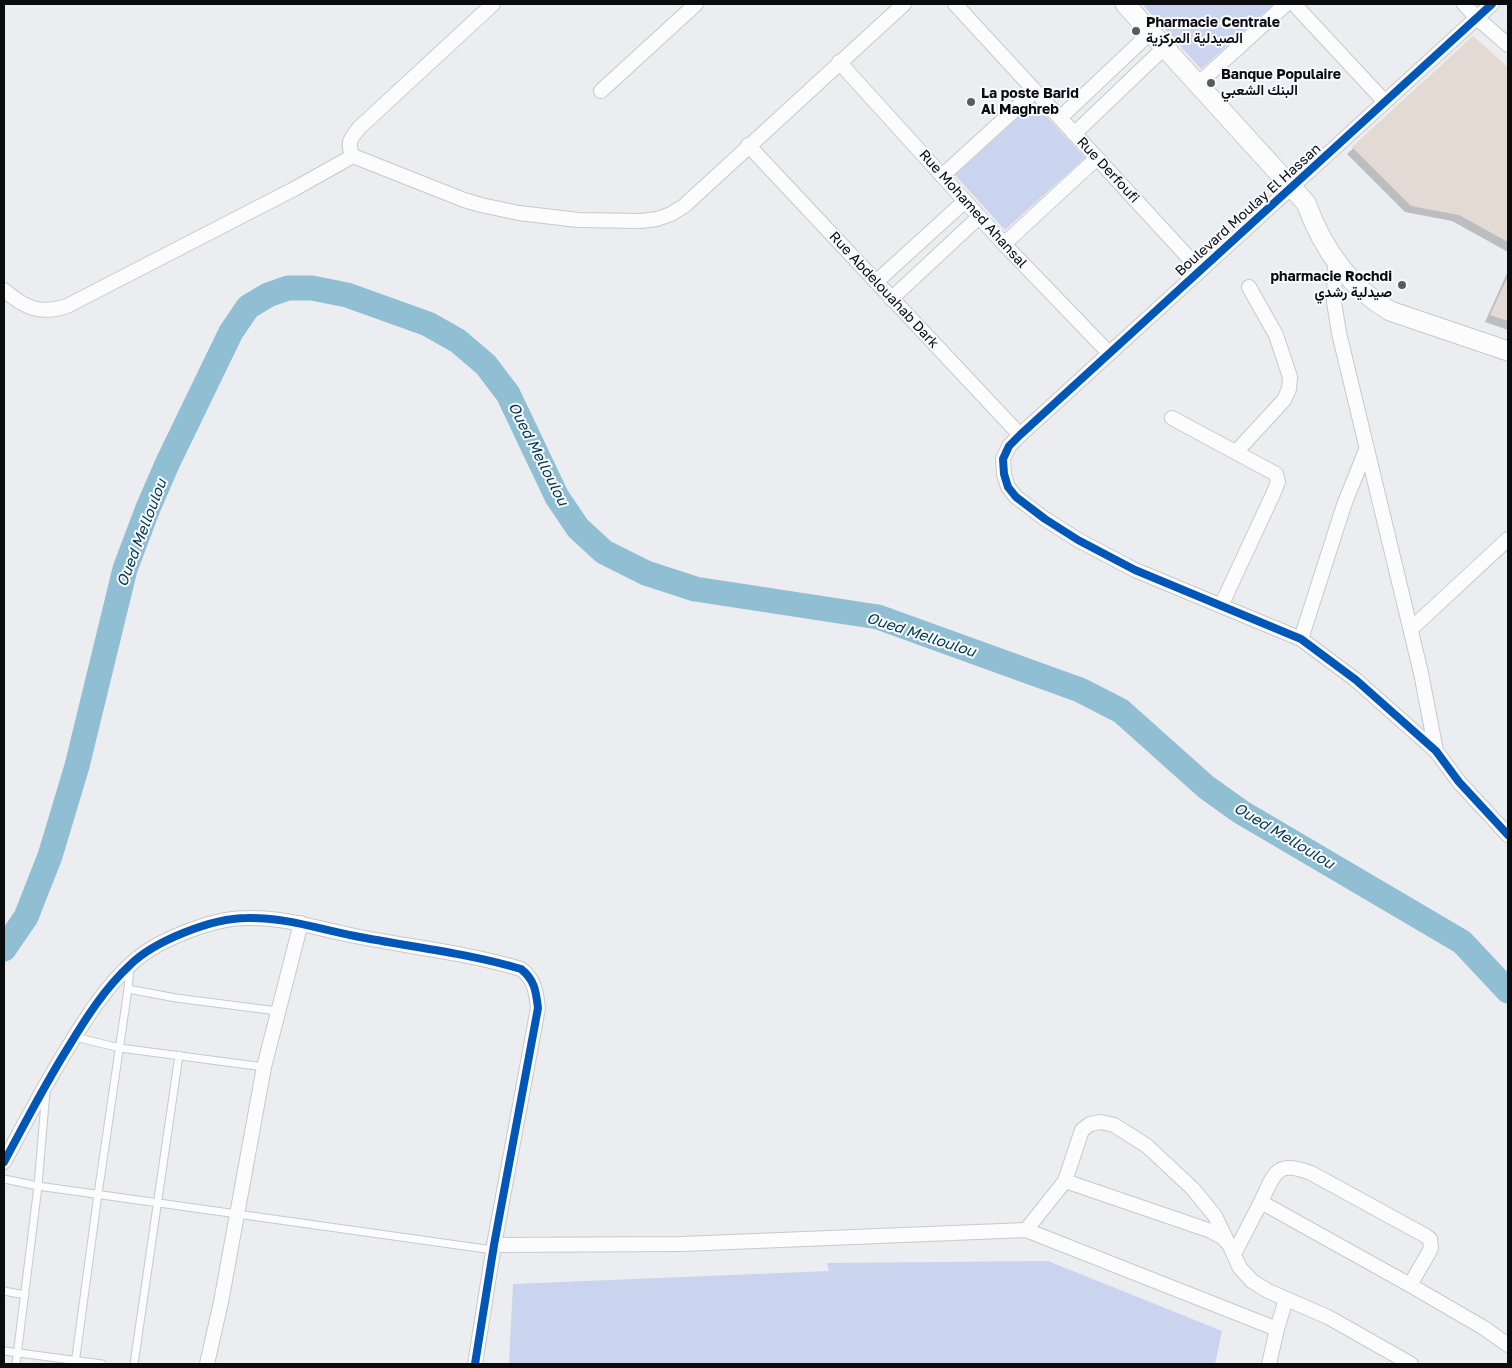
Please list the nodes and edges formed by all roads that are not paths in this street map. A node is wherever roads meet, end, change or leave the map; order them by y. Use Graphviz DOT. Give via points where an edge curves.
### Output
graph roads {
  1 [pos="493,4"];
  2 [pos="696,4"];
  3 [pos="904,4"];
  4 [pos="954,4"];
  5 [pos="1125,4"];
  6 [pos="1286,4"];
  7 [pos="1294,4"];
  8 [pos="1464,4"];
  9 [pos="1492,4"];
  10 [pos="1477,18"];
  11 [pos="1152,32"];
  12 [pos="1508,45"];
  13 [pos="1165,47"];
  14 [pos="839,62"];
  15 [pos="1198,84"];
  16 [pos="1035,90"];
  17 [pos="602,91"];
  18 [pos="1385,102"];
  19 [pos="1060,118"];
  20 [pos="1074,134"];
  21 [pos="748,145"];
  22 [pos="353,156"];
  23 [pos="1097,158"];
  24 [pos="942,176"];
  25 [pos="1292,186"];
  26 [pos="965,201"];
  27 [pos="979,217"];
  28 [pos="1004,244"];
  29 [pos="1335,262"];
  30 [pos="1200,270"];
  31 [pos="876,282"];
  32 [pos="1249,287"];
  33 [pos="4,290"];
  34 [pos="891,299"];
  35 [pos="1508,351"];
  36 [pos="1109,354"];
  37 [pos="1172,418"];
  38 [pos="1020,435"];
  39 [pos="1366,450"];
  40 [pos="1236,452"];
  41 [pos="1508,539"];
  42 [pos="1221,606"];
  43 [pos="1411,630"];
  44 [pos="1301,639"];
  45 [pos="1436,751"];
  46 [pos="1508,834"];
  47 [pos="301,923"];
  48 [pos="130,964"];
  49 [pos="128,989"];
  50 [pos="277,1011"];
  51 [pos="74,1037"];
  52 [pos="120,1048"];
  53 [pos="179,1054"];
  54 [pos="264,1067"];
  55 [pos="47,1082"];
  56 [pos="4,1162"];
  57 [pos="4,1179"];
  58 [pos="1065,1181"];
  59 [pos="38,1186"];
  60 [pos="98,1194"];
  61 [pos="1261,1202"];
  62 [pos="157,1203"];
  63 [pos="236,1214"];
  64 [pos="1026,1230"];
  65 [pos="493,1248"];
  66 [pos="1231,1249"];
  67 [pos="1410,1285"];
  68 [pos="4,1292"];
  69 [pos="25,1295"];
  70 [pos="1286,1299"];
  71 [pos="1277,1329"];
  72 [pos="1508,1345"];
  73 [pos="4,1351"];
  74 [pos="18,1353"];
  75 [pos="75,1362"];
  76 [pos="16,1364"];
  77 [pos="102,1364"];
  78 [pos="134,1364"];
  79 [pos="207,1364"];
  80 [pos="475,1364"];
  81 [pos="1269,1364"];
  82 [pos="1411,1364"];
  1 -- 22 [label="street" via="360,127 350,142"];
  2 -- 17 [label="street"];
  3 -- 14 [label="street"];
  4 -- 16 [label="street, Rue Derfoufi"];
  5 -- 11 [label="main road"];
  6 -- 15 [label="street"];
  7 -- 18 [label="street"];
  8 -- 10 [label="street"];
  9 -- 10 [label="street, Boulevard Moulay El Hassan"];
  10 -- 12 [label="street"];
  10 -- 18 [label="street, Boulevard Moulay El Hassan"];
  11 -- 13 [label="main road"];
  11 -- 19 [label="street"];
  13 -- 15 [label="main road"];
  13 -- 20 [label="street"];
  14 -- 21 [label="street"];
  14 -- 24 [label="street, Rue Mohamed Ahansal"];
  15 -- 25 [label="main road"];
  16 -- 19 [label="street, Rue Derfoufi"];
  16 -- 24 [label="street"];
  18 -- 25 [label="street, Boulevard Moulay El Hassan"];
  19 -- 20 [label="street, Rue Derfoufi"];
  20 -- 23 [label="street, Rue Derfoufi"];
  21 -- 22 [label="street" via="684,206 657,219 641,221 578,220 481,205"];
  21 -- 31 [label="street, Rue Abdelouahab Dark"];
  22 -- 33 [label="street" via="67,306 37,310 14,299"];
  23 -- 28 [label="street"];
  23 -- 30 [label="street, Rue Derfoufi"];
  24 -- 26 [label="street, Rue Mohamed Ahansal"];
  25 -- 29 [label="main road" via="1306,202"];
  25 -- 30 [label="street, Boulevard Moulay El Hassan"];
  26 -- 27 [label="street, Rue Mohamed Ahansal"];
  26 -- 31 [label="street"];
  27 -- 28 [label="street, Rue Mohamed Ahansal"];
  27 -- 34 [label="street"];
  28 -- 36 [label="street, Rue Mohamed Ahansal"];
  29 -- 35 [label="main road" via="1364,292 1390,311"];
  29 -- 39 [label="street" via="1334,302 1338,333"];
  30 -- 36 [label="street, Boulevard Moulay El Hassan"];
  31 -- 34 [label="street, Rue Abdelouahab Dark"];
  32 -- 40 [label="street" via="1276,335 1290,377 1284,400"];
  34 -- 38 [label="street, Rue Abdelouahab Dark"];
  36 -- 38 [label="street, Boulevard Moulay El Hassan"];
  37 -- 40 [label="street"];
  38 -- 42 [label="street, Boulevard Moulay El Hassan" via="1009,446 1003,460 1008,487 1016,497 1070,535 1135,570"];
  39 -- 43 [label="street"];
  39 -- 44 [label="street" via="1344,505"];
  40 -- 42 [label="street" via="1276,474 1278,482"];
  41 -- 43 [label="street"];
  42 -- 44 [label="street, Boulevard Moulay El Hassan"];
  43 -- 45 [label="street"];
  44 -- 45 [label="street, Boulevard Moulay El Hassan" via="1356,680"];
  45 -- 46 [label="street" via="1459,782"];
  47 -- 48 [label="street" via="247,918 220,921 190,930"];
  47 -- 50 [label="street"];
  47 -- 65 [label="street" via="508,965 530,975 538,1008 536,1024"];
  48 -- 49 [label="lane"];
  48 -- 51 [label="street" via="95,1004"];
  49 -- 50 [label="lane"];
  49 -- 52 [label="lane"];
  50 -- 54 [label="street"];
  51 -- 52 [label="lane"];
  51 -- 55 [label="street"];
  52 -- 53 [label="lane"];
  52 -- 60 [label="lane"];
  53 -- 54 [label="lane"];
  53 -- 62 [label="lane"];
  54 -- 63 [label="street"];
  55 -- 56 [label="street"];
  55 -- 59 [label="lane"];
  57 -- 59 [label="lane"];
  58 -- 64 [label="street"];
  58 -- 66 [label="street" via="1211,1231 1222,1237"];
  58 -- 66 [label="street" via="1082,1130 1101,1122 1114,1125 1148,1146 1192,1189 1215,1216"];
  59 -- 60 [label="lane"];
  59 -- 69 [label="lane"];
  60 -- 62 [label="lane"];
  60 -- 75 [label="lane"];
  61 -- 66 [label="street"];
  61 -- 67 [label="street"];
  61 -- 67 [label="street" via="1274,1174 1294,1167 1311,1173 1426,1236 1430,1239 1430,1248"];
  62 -- 63 [label="lane"];
  62 -- 78 [label="lane"];
  63 -- 65 [label="lane"];
  63 -- 79 [label="street"];
  64 -- 65 [label="street"];
  64 -- 71 [label="street"];
  65 -- 80 [label="street"];
  66 -- 70 [label="street" via="1240,1268 1252,1280"];
  67 -- 72 [label="street"];
  68 -- 69 [label="lane"];
  69 -- 74 [label="lane"];
  70 -- 71 [label="street"];
  70 -- 82 [label="street" via="1328,1317"];
  71 -- 81 [label="street"];
  73 -- 74 [label="lane"];
  74 -- 75 [label="lane"];
  74 -- 76 [label="lane"];
  75 -- 77 [label="lane"];
}
